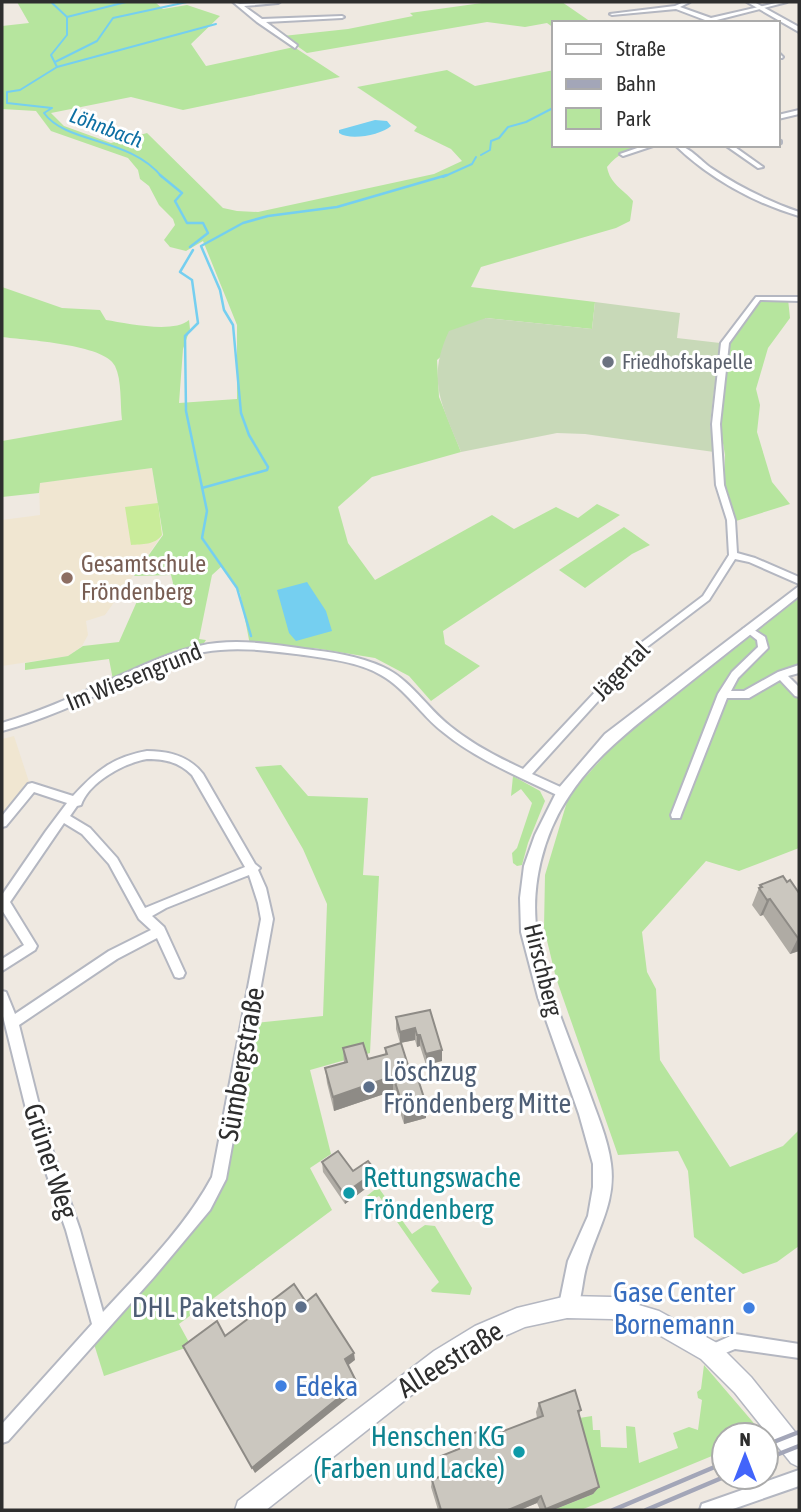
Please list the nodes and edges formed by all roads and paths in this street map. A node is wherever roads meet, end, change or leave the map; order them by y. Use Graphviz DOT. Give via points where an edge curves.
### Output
graph roads {
  1 [pos="278,2"];
  2 [pos="688,2"];
  3 [pos="750,2"];
  4 [pos="785,2"];
  5 [pos="237,3"];
  6 [pos="758,6"];
  7 [pos="676,8"];
  8 [pos="612,14"];
  9 [pos="342,17"];
  10 [pos="709,20"];
  11 [pos="259,21"];
  12 [pos="705,21"];
  13 [pos="799,30"];
  14 [pos="295,46"];
  15 [pos="799,113"];
  16 [pos="780,117"];
  17 [pos="646,147"];
  18 [pos="680,147"];
  19 [pos="731,147"];
  20 [pos="623,154"];
  21 [pos="760,167"];
  22 [pos="799,214"];
  23 [pos="799,299"];
  24 [pos="733,555"];
  25 [pos="799,581"];
  26 [pos="799,590"];
  27 [pos="748,629"];
  28 [pos="799,669"];
  29 [pos="781,675"];
  30 [pos="799,693"];
  31 [pos="723,694"];
  32 [pos="2,727"];
  33 [pos="524,774"];
  34 [pos="563,793"];
  35 [pos="77,802"];
  36 [pos="677,815"];
  37 [pos="64,818"];
  38 [pos="2,823"];
  39 [pos="254,868"];
  40 [pos="2,903"];
  41 [pos="143,915"];
  42 [pos="160,930"];
  43 [pos="2,966"];
  44 [pos="179,973"];
  45 [pos="2,996"];
  46 [pos="12,1023"];
  47 [pos="569,1304"];
  48 [pos="100,1326"];
  49 [pos="799,1351"];
  50 [pos="711,1352"];
  51 [pos="2,1435"];
  52 [pos="799,1455"];
  53 [pos="799,1478"];
  54 [pos="247,1510"];
  55 [pos="708,1510"];
  1 -- 5 [label="street"];
  2 -- 7 [label="street"];
  3 -- 6 [label="street"];
  4 -- 6 [label="street"];
  5 -- 11 [label="street"];
  6 -- 10 [label="street"];
  6 -- 13 [label="street"];
  7 -- 8 [label="street"];
  7 -- 10 [label="street"];
  9 -- 11 [label="street"];
  10 -- 12 [label="street"];
  11 -- 14 [label="street"];
  15 -- 16 [label="street"];
  17 -- 20 [label="street"];
  18 -- 22 [label="street" via="737,187"];
  19 -- 21 [label="street"];
  23 -- 24 [label="street" via="758,298 725,343 716,424 720,485 731,520"];
  24 -- 25 [label="street"];
  24 -- 33 [label="street, Jägertal" via="706,598 644,645"];
  26 -- 27 [label="street, Hirschberg"];
  27 -- 31 [label="street" via="762,639 763,648"];
  27 -- 34 [label="street, Hirschberg" via="610,738"];
  28 -- 29 [label="street"];
  29 -- 30 [label="street"];
  29 -- 31 [label="street" via="745,695"];
  31 -- 36 [label="street"];
  32 -- 33 [label="street, Im Wiesengrund" via="198,649 250,645 380,669 460,739"];
  33 -- 34 [label="street, Im Wiesengrund"];
  34 -- 47 [label="street, Hirschberg" via="542,835 528,898 535,961 602,1164 597,1216 578,1261"];
  35 -- 37 [label="street, Sümbergstraße"];
  35 -- 38 [label="street" via="32,787"];
  35 -- 39 [label="street, Sümbergstraße" via="92,782 120,763 150,755 176,758 198,775"];
  37 -- 40 [label="street, Sümbergstraße"];
  37 -- 41 [label="street" via="86,831 113,861"];
  39 -- 41 [label="street"];
  39 -- 48 [label="street, Sümbergstraße" via="267,919 219,1179 205,1205"];
  40 -- 43 [label="street, Sümbergstraße" via="31,946"];
  41 -- 42 [label="street"];
  42 -- 44 [label="street"];
  42 -- 46 [label="street" via="113,955"];
  45 -- 46 [label="street, Grüner Weg"];
  46 -- 48 [label="street, Grüner Weg" via="37,1129 73,1230"];
  47 -- 50 [label="main road, Alleestraße" via="643,1315"];
  47 -- 54 [label="main road, Alleestraße" via="501,1324 442,1358"];
  48 -- 51 [label="street, Sümbergstraße"];
  49 -- 50 [label="street" via="735,1341"];
  50 -- 52 [label="main road, Alleestraße"];
  53 -- 55 [label="street"];
}
